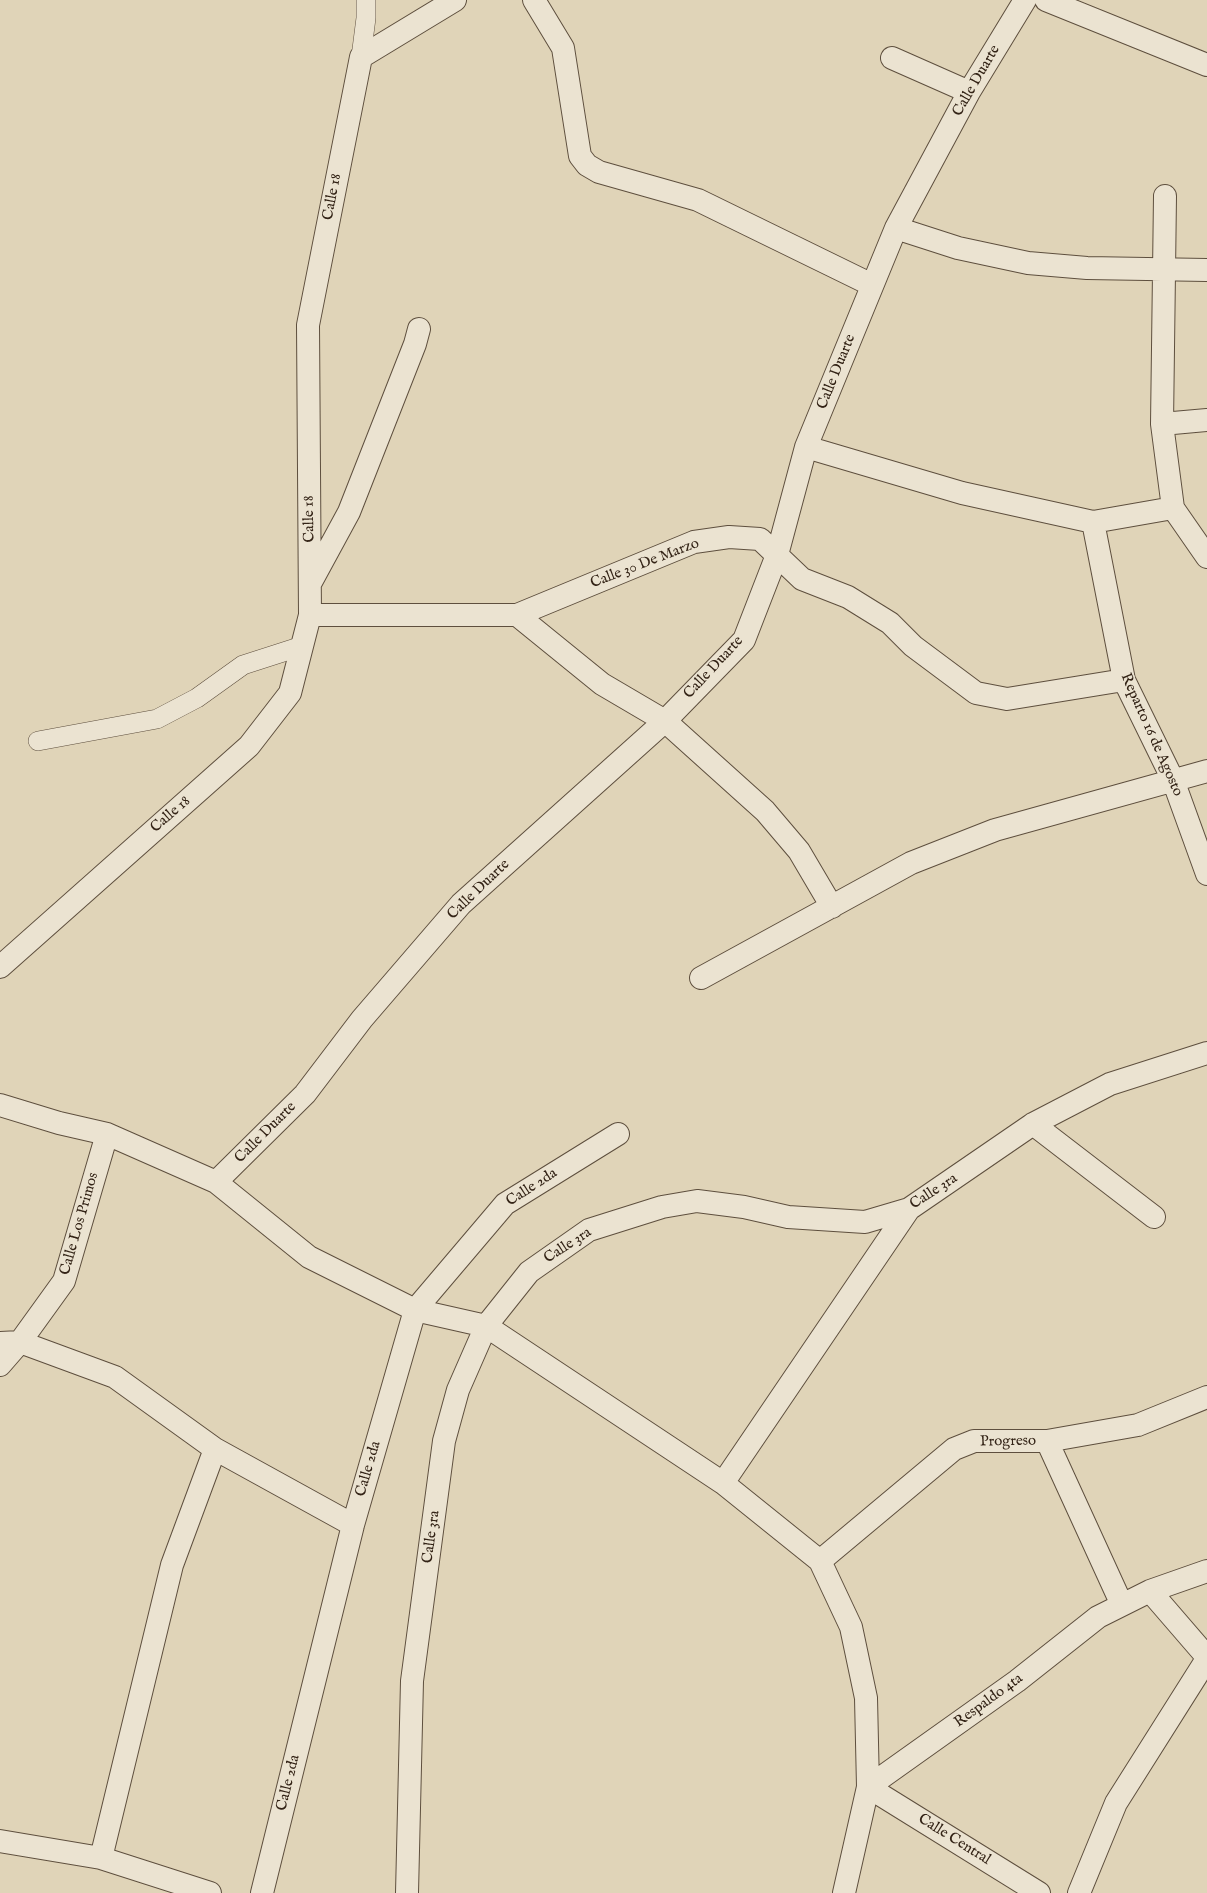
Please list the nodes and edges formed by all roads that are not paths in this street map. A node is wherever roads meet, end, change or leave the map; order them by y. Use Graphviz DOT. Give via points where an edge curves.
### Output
graph roads {
  1 [pos="366,0"];
  2 [pos="455,0"];
  3 [pos="534,0"];
  4 [pos="1025,0"];
  5 [pos="1046,0"];
  6 [pos="361,57"];
  7 [pos="892,58"];
  8 [pos="1207,65"];
  9 [pos="969,92"];
  10 [pos="1165,196"];
  11 [pos="896,228"];
  12 [pos="1163,270"];
  13 [pos="1207,270"];
  14 [pos="872,285"];
  15 [pos="419,329"];
  16 [pos="1207,420"];
  17 [pos="1162,424"];
  18 [pos="806,447"];
  19 [pos="1173,508"];
  20 [pos="1093,522"];
  21 [pos="776,555"];
  22 [pos="1207,558"];
  23 [pos="310,583"];
  24 [pos="310,615"];
  25 [pos="517,615"];
  26 [pos="302,646"];
  27 [pos="1124,680"];
  28 [pos="665,721"];
  29 [pos="38,741"];
  30 [pos="1207,772"];
  31 [pos="1172,780"];
  32 [pos="1207,874"];
  33 [pos="832,907"];
  34 [pos="0,967"];
  35 [pos="701,978"];
  36 [pos="1207,1052"];
  37 [pos="0,1104"];
  38 [pos="1034,1124"];
  39 [pos="106,1134"];
  40 [pos="618,1134"];
  41 [pos="216,1182"];
  42 [pos="909,1209"];
  43 [pos="1154,1216"];
  44 [pos="415,1310"];
  45 [pos="486,1326"];
  46 [pos="10,1342"];
  47 [pos="0,1364"];
  48 [pos="1207,1397"];
  49 [pos="1047,1441"];
  50 [pos="215,1449"];
  51 [pos="723,1483"];
  52 [pos="353,1525"];
  53 [pos="820,1561"];
  54 [pos="1207,1571"];
  55 [pos="1150,1591"];
  56 [pos="1122,1605"];
  57 [pos="1207,1658"];
  58 [pos="868,1787"];
  59 [pos="0,1840"];
  60 [pos="101,1858"];
  61 [pos="210,1893"];
  62 [pos="262,1893"];
  63 [pos="408,1893"];
  64 [pos="844,1893"];
  65 [pos="1039,1893"];
  66 [pos="1079,1893"];
  1 -- 6 [label="lane"];
  2 -- 6 [label="street"];
  3 -- 14 [label="street" via="564,48 580,156 587,165 599,172 698,200"];
  4 -- 9 [label="street, Calle Duarte"];
  5 -- 8 [label="street"];
  6 -- 23 [label="street, Calle 18" via="308,325"];
  7 -- 9 [label="street"];
  9 -- 11 [label="street, Calle Duarte"];
  10 -- 12 [label="street"];
  11 -- 12 [label="street" via="958,248 1028,263"];
  11 -- 14 [label="street, Calle Duarte"];
  12 -- 13 [label="street"];
  12 -- 17 [label="street"];
  14 -- 18 [label="street, Calle Duarte"];
  15 -- 23 [label="street" via="349,512"];
  16 -- 17 [label="street"];
  17 -- 19 [label="street"];
  18 -- 20 [label="street" via="962,493"];
  18 -- 21 [label="street, Calle Duarte"];
  19 -- 20 [label="street"];
  19 -- 22 [label="street"];
  20 -- 27 [label="street, Reparto 16 de Agosto"];
  21 -- 25 [label="street, Calle 30 De Marzo" via="760,538 729,537 694,542"];
  21 -- 27 [label="street, Calle 30 De Marzo" via="802,579 848,597 890,623 913,646 976,693 1007,699"];
  21 -- 28 [label="street, Calle Duarte" via="744,640"];
  23 -- 24 [label="street, Calle 18"];
  24 -- 25 [label="street, Calle 30 De Marzo"];
  24 -- 26 [label="street, Calle 18"];
  25 -- 28 [label="street" via="602,684"];
  26 -- 29 [label="lane" via="242,665 197,698 157,719"];
  26 -- 34 [label="street, Calle 18" via="290,693 249,746"];
  27 -- 31 [label="street, Reparto 16 de Agosto"];
  28 -- 33 [label="street" via="765,811 800,851"];
  28 -- 41 [label="street, Calle Duarte" via="461,904 362,1019 305,1094"];
  30 -- 31 [label="street"];
  31 -- 32 [label="street, Reparto 16 de Agosto"];
  31 -- 33 [label="street" via="995,830 911,863"];
  33 -- 35 [label="street"];
  36 -- 38 [label="street, Calle 3ra" via="1110,1084"];
  37 -- 39 [label="street" via="59,1123"];
  38 -- 42 [label="street, Calle 3ra"];
  38 -- 43 [label="street"];
  39 -- 41 [label="street"];
  39 -- 46 [label="street, Calle Los Primos" via="64,1281"];
  40 -- 44 [label="street, Calle 2da" via="505,1204"];
  41 -- 44 [label="street" via="309,1257"];
  42 -- 45 [label="street, Calle 3ra" via="865,1222 788,1217 744,1207 697,1201 662,1207 588,1230 529,1272"];
  42 -- 51 [label="street"];
  44 -- 45 [label="street"];
  44 -- 52 [label="street, Calle 2da"];
  45 -- 51 [label="street"];
  45 -- 63 [label="street, Calle 3ra" via="458,1390 444,1441 412,1680"];
  46 -- 47 [label="street, Calle Los Primos"];
  46 -- 50 [label="street" via="115,1377"];
  48 -- 49 [label="street, Progreso" via="1138,1425"];
  49 -- 53 [label="street, Progreso" via="974,1442 954,1449"];
  49 -- 56 [label="street"];
  50 -- 52 [label="street"];
  50 -- 60 [label="street" via="172,1565"];
  51 -- 53 [label="street"];
  52 -- 62 [label="street, Calle 2da"];
  53 -- 58 [label="street" via="851,1627 866,1698"];
  54 -- 55 [label="street, Respaldo 4ta"];
  55 -- 56 [label="street, Respaldo 4ta"];
  55 -- 57 [label="street"];
  56 -- 58 [label="street, Respaldo 4ta" via="1098,1617 1017,1681"];
  57 -- 66 [label="street" via="1116,1802"];
  58 -- 64 [label="street"];
  58 -- 65 [label="street, Calle Central"];
  59 -- 60 [label="street"];
  60 -- 61 [label="street"];
}
